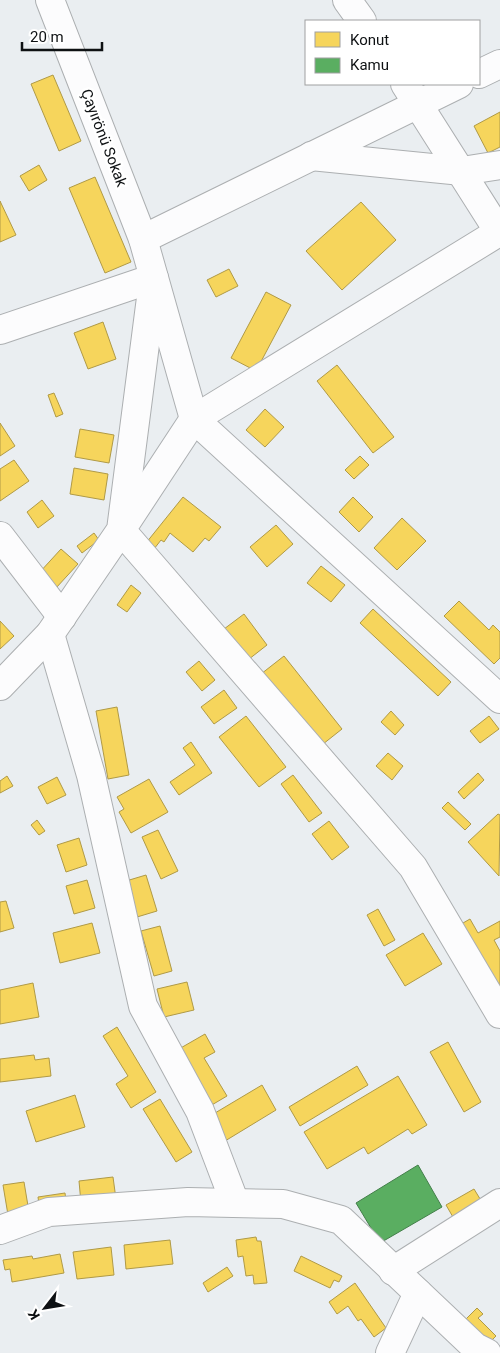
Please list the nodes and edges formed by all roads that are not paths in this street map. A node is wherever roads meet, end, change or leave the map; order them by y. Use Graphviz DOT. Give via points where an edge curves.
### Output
graph roads {
  1 [pos="50,0"];
  2 [pos="347,0"];
  3 [pos="361,20"];
  4 [pos="500,64"];
  5 [pos="480,74"];
  6 [pos="454,85"];
  7 [pos="412,94"];
  8 [pos="311,156"];
  9 [pos="500,165"];
  10 [pos="462,171"];
  11 [pos="143,239"];
  12 [pos="154,278"];
  13 [pos="0,330"];
  14 [pos="194,419"];
  15 [pos="121,530"];
  16 [pos="0,536"];
  17 [pos="56,626"];
  18 [pos="0,686"];
  19 [pos="500,699"];
  20 [pos="500,1014"];
  21 [pos="235,1203"];
  22 [pos="500,1203"];
  23 [pos="0,1230"];
  24 [pos="394,1271"];
  25 [pos="418,1293"];
  26 [pos="390,1353"];
  27 [pos="486,1353"];
  1 -- 11 [label="street, Çayırönü Sokak"];
  2 -- 3 [label="street"];
  4 -- 5 [label="street"];
  6 -- 7 [label="street"];
  7 -- 8 [label="street"];
  7 -- 10 [label="street"];
  8 -- 10 [label="street"];
  8 -- 11 [label="street"];
  9 -- 10 [label="street"];
  10 -- 14 [label="street" via="499,232"];
  11 -- 12 [label="street, Çayırönü Sokak"];
  12 -- 13 [label="street"];
  12 -- 14 [label="street, Çayırönü Sokak"];
  12 -- 15 [label="street"];
  14 -- 15 [label="street"];
  14 -- 19 [label="street"];
  15 -- 17 [label="street"];
  15 -- 20 [label="street" via="413,867"];
  16 -- 17 [label="street"];
  17 -- 18 [label="street"];
  17 -- 21 [label="street" via="143,1006 200,1111"];
  21 -- 23 [label="street" via="188,1202 49,1212"];
  21 -- 24 [label="street" via="283,1204 341,1220"];
  22 -- 24 [label="street"];
  24 -- 25 [label="street"];
  25 -- 26 [label="street"];
  25 -- 27 [label="street"];
}
